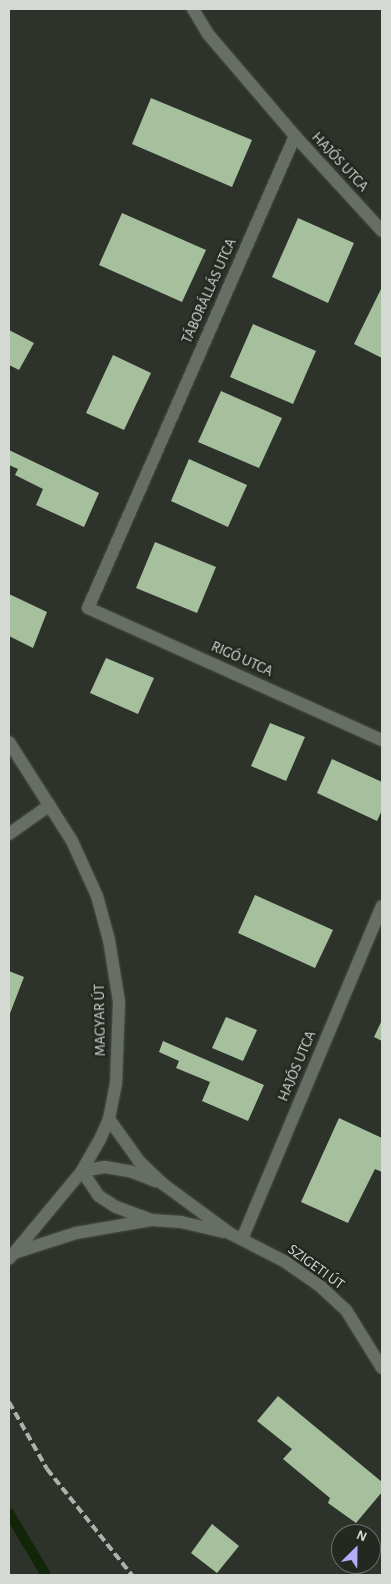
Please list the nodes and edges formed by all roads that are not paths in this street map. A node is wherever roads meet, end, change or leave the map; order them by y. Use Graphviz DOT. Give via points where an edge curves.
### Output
graph roads {
  1 [pos="193,9"];
  2 [pos="295,136"];
  3 [pos="382,231"];
  4 [pos="88,608"];
  5 [pos="382,740"];
  6 [pos="9,742"];
  7 [pos="50,805"];
  8 [pos="9,834"];
  9 [pos="382,906"];
  10 [pos="109,1119"];
  11 [pos="82,1171"];
  12 [pos="163,1184"];
  13 [pos="151,1220"];
  14 [pos="236,1236"];
  15 [pos="13,1255"];
  16 [pos="382,1368"];
  1 -- 2 [label="street" via="208,34"];
  2 -- 3 [label="street, HAJÓS UTCA"];
  2 -- 4 [label="street, TÁBORÁLLÁS UTCA"];
  4 -- 5 [label="street, RIGÓ UTCA"];
  6 -- 7 [label="street, MAGYAR ÚT"];
  7 -- 8 [label="street"];
  7 -- 10 [label="street, MAGYAR ÚT" via="72,841 97,896 115,969 119,1002 118,1050"];
  9 -- 14 [label="street, HAJÓS UTCA"];
  10 -- 11 [label="street, MAGYAR ÚT"];
  10 -- 12 [label="street" via="139,1161"];
  11 -- 12 [label="street" via="105,1167 132,1172"];
  11 -- 13 [label="street" via="100,1196 116,1207"];
  11 -- 15 [label="street, MAGYAR ÚT"];
  12 -- 14 [label="street"];
  13 -- 14 [label="street" via="181,1222"];
  13 -- 15 [label="street" via="76,1233"];
  14 -- 16 [label="street, SZIGETI ÚT" via="284,1261 320,1286 346,1310"];
}
